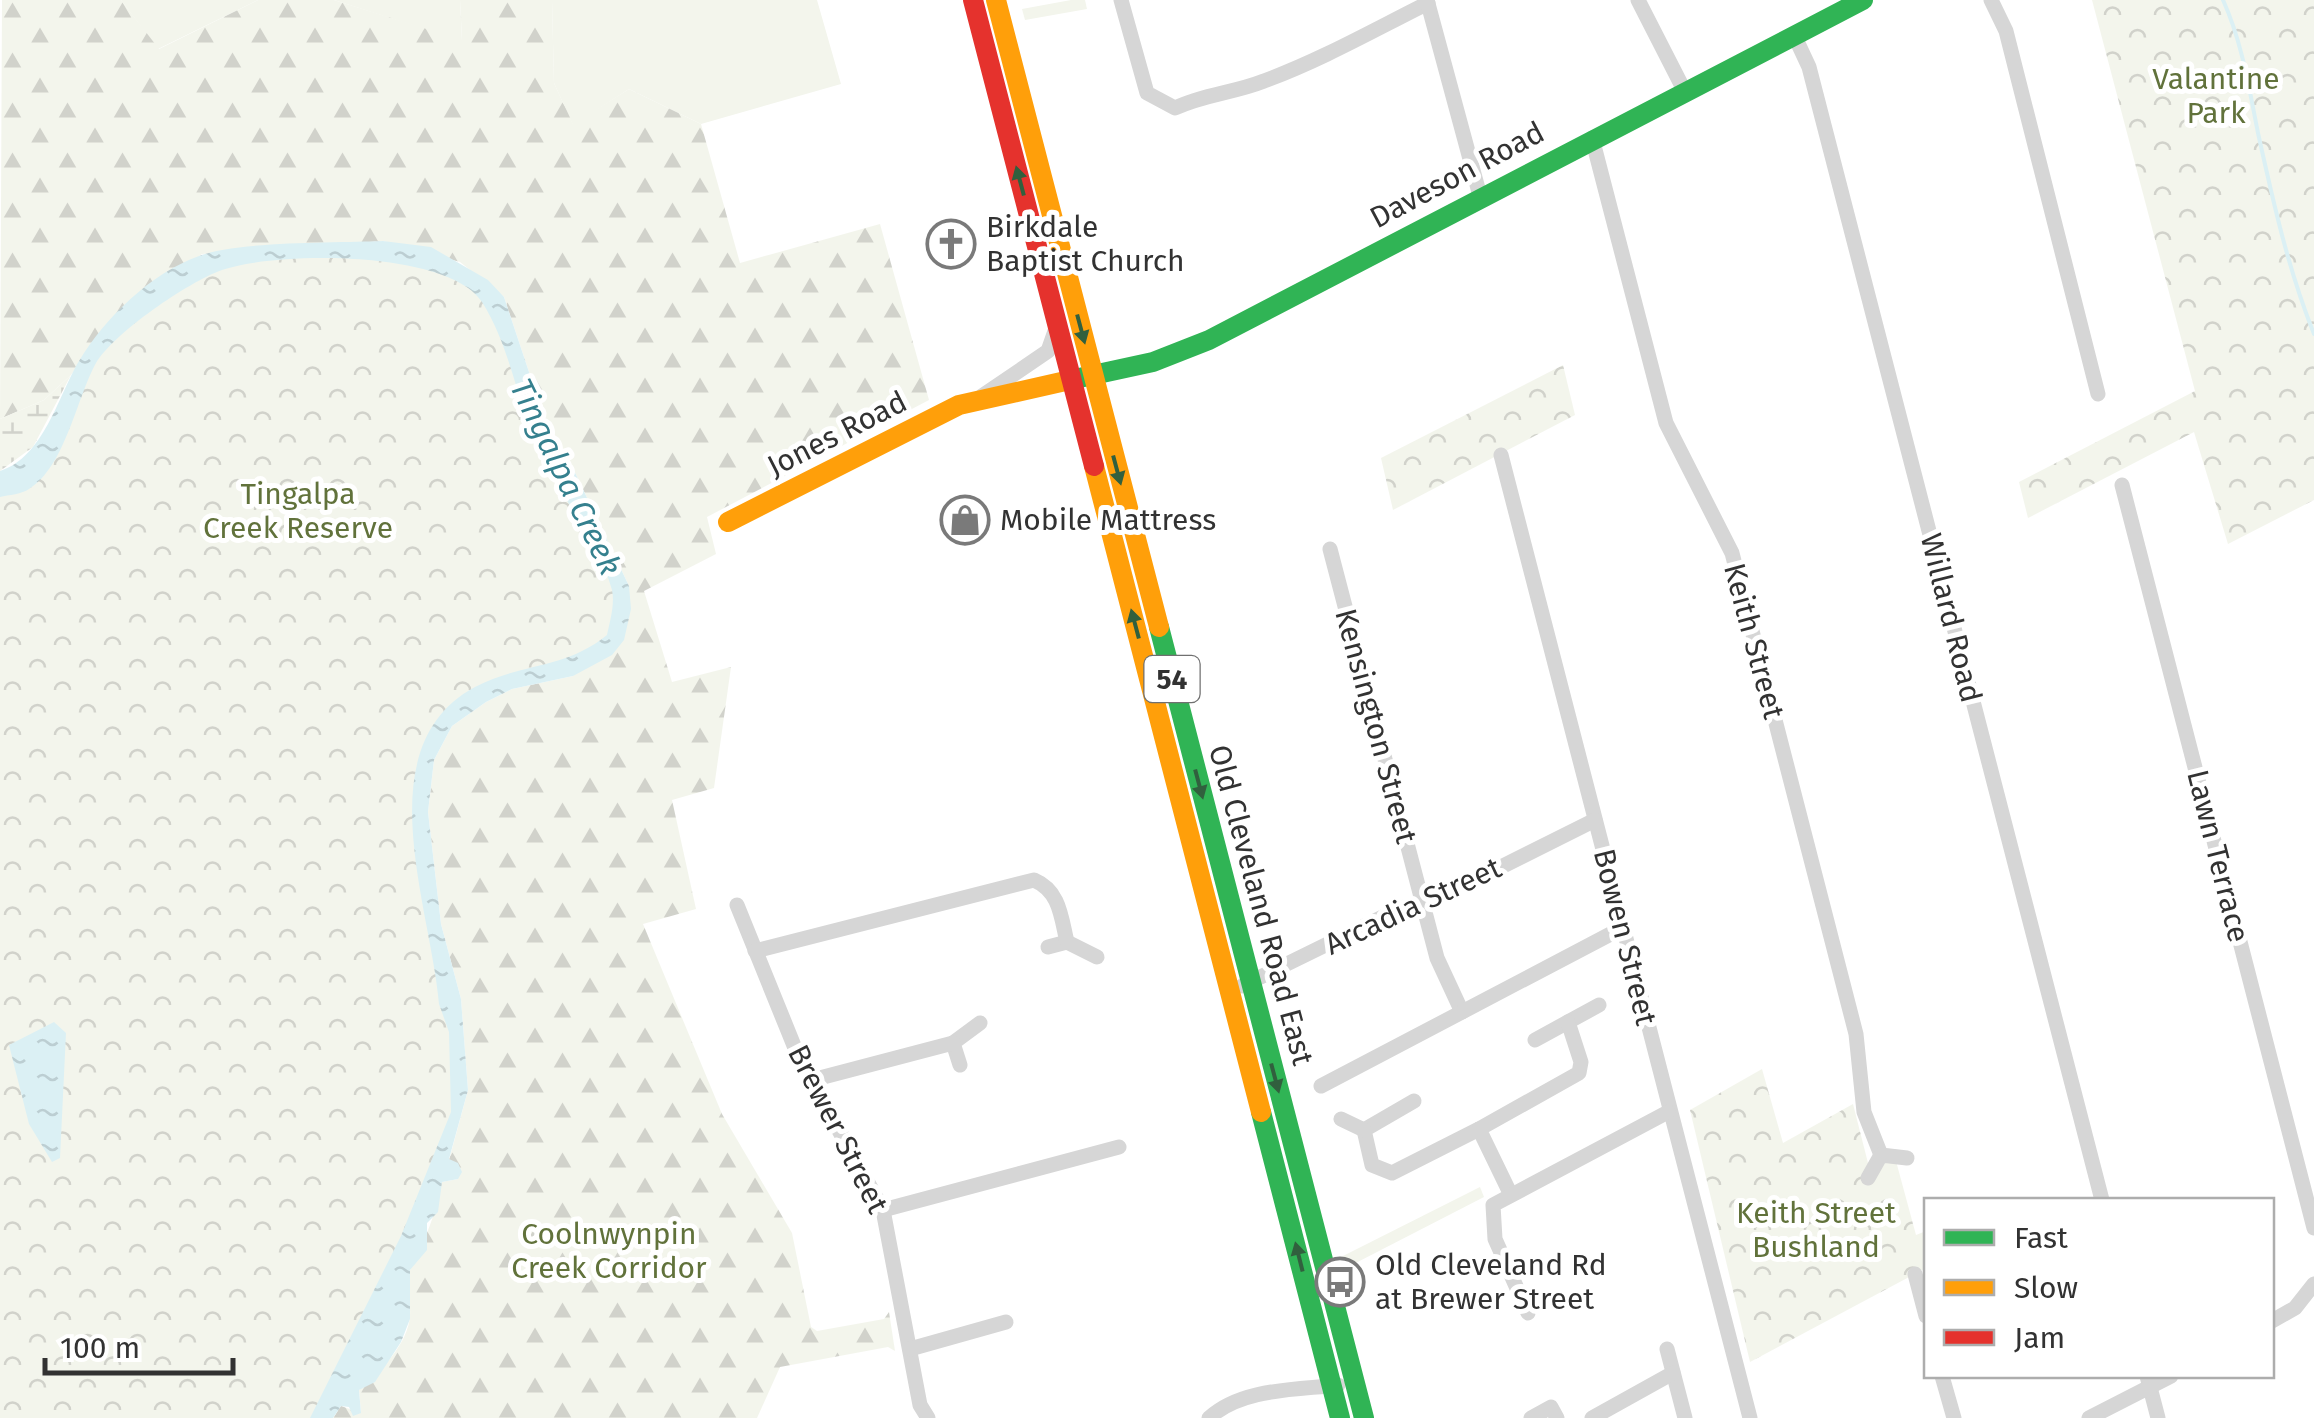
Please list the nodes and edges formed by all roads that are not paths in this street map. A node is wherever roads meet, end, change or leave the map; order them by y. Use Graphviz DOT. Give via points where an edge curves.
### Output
graph roads {
  1 [pos="973,0"];
  2 [pos="996,0"];
  3 [pos="1121,0"];
  4 [pos="1638,0"];
  5 [pos="1863,0"];
  6 [pos="1991,0"];
  7 [pos="1427,2"];
  8 [pos="1795,37"];
  9 [pos="1684,90"];
  10 [pos="1592,138"];
  11 [pos="1480,196"];
  12 [pos="1056,319"];
  13 [pos="1092,375"];
  14 [pos="1071,378"];
  15 [pos="2098,394"];
  16 [pos="974,400"];
  17 [pos="1501,455"];
  18 [pos="2122,485"];
  19 [pos="728,522"];
  20 [pos="1330,549"];
  21 [pos="1595,820"];
  22 [pos="1424,902"];
  23 [pos="737,905"];
  24 [pos="1622,928"];
  25 [pos="1067,942"];
  26 [pos="1048,947"];
  27 [pos="756,951"];
  28 [pos="1096,956"];
  29 [pos="1251,984"];
  30 [pos="1230,989"];
  31 [pos="1599,1005"];
  32 [pos="1462,1012"];
  33 [pos="1568,1022"];
  34 [pos="980,1023"];
  35 [pos="1535,1040"];
  36 [pos="954,1042"];
  37 [pos="960,1065"];
  38 [pos="812,1080"];
  39 [pos="1321,1086"];
  40 [pos="1414,1101"];
  41 [pos="1668,1112"];
  42 [pos="1341,1120"];
  43 [pos="1479,1129"];
  44 [pos="1364,1130"];
  45 [pos="1119,1147"];
  46 [pos="1881,1156"];
  47 [pos="1907,1158"];
  48 [pos="1868,1178"];
  49 [pos="1510,1193"];
  50 [pos="2101,1198"];
  51 [pos="883,1210"];
  52 [pos="2314,1228"];
  53 [pos="1915,1274"];
  54 [pos="2314,1284"];
  55 [pos="1924,1308"];
  56 [pos="1528,1313"];
  57 [pos="2274,1320"];
  58 [pos="1006,1322"];
  59 [pos="910,1349"];
  60 [pos="1668,1349"];
  61 [pos="1673,1373"];
  62 [pos="1943,1378"];
  63 [pos="2148,1381"];
  64 [pos="1354,1382"];
  65 [pos="1332,1386"];
  66 [pos="928,1418"];
  67 [pos="1210,1418"];
  68 [pos="1340,1418"];
  69 [pos="1364,1418"];
  70 [pos="1531,1418"];
  71 [pos="1557,1418"];
  72 [pos="1592,1418"];
  73 [pos="1685,1418"];
  74 [pos="1750,1418"];
  75 [pos="1954,1418"];
  76 [pos="2089,1418"];
  77 [pos="2158,1418"];
  12 -- 1 [label="main road, Old Cleveland Road East / 54, one-way"];
  2 -- 13 [label="main road, Old Cleveland Road East / 54, one-way"];
  3 -- 7 [label="street" via="1147,92 1175,108 1302,67"];
  4 -- 9 [label="street"];
  5 -- 8 [label="main road, Daveson Road"];
  6 -- 15 [label="street" via="2006,31"];
  7 -- 11 [label="street"];
  8 -- 9 [label="main road, Daveson Road"];
  8 -- 50 [label="street, Willard Road" via="1809,67"];
  9 -- 10 [label="main road, Daveson Road"];
  10 -- 11 [label="main road, Daveson Road"];
  10 -- 46 [label="street, Keith Street" via="1666,424 1732,553 1856,1034 1864,1112"];
  11 -- 13 [label="main road, Daveson Road" via="1209,340 1153,362"];
  12 -- 14 [label="main road, Old Cleveland Road East / 54"];
  12 -- 16 [label="street, Jones Road" via="1048,351"];
  13 -- 14 [label="main road, Daveson Road"];
  13 -- 29 [label="main road, Old Cleveland Road East / 54, one-way"];
  14 -- 16 [label="main road, Jones Road"];
  30 -- 14 [label="main road, Old Cleveland Road East / 54, one-way"];
  16 -- 19 [label="main road, Jones Road"];
  17 -- 21 [label="street, Bowen Street"];
  18 -- 52 [label="street, Lawn Terrace"];
  20 -- 22 [label="street, Kensington Street"];
  21 -- 22 [label="street, Arcadia Street"];
  21 -- 24 [label="street, Bowen Street"];
  22 -- 29 [label="street, Arcadia Street"];
  22 -- 32 [label="street, Kensington Street"];
  23 -- 27 [label="street, Brewer Street"];
  24 -- 32 [label="street"];
  24 -- 41 [label="street, Bowen Street"];
  25 -- 26 [label="street"];
  25 -- 27 [label="street" via="1057,899 1034,880"];
  25 -- 28 [label="street"];
  27 -- 38 [label="street, Brewer Street"];
  29 -- 30 [label="street, Arcadia Street"];
  29 -- 64 [label="main road, Old Cleveland Road East / 54, one-way"];
  65 -- 30 [label="main road, Old Cleveland Road East / 54, one-way"];
  31 -- 33 [label="street"];
  32 -- 39 [label="street"];
  33 -- 35 [label="street"];
  33 -- 43 [label="street" via="1579,1072"];
  34 -- 36 [label="street"];
  36 -- 37 [label="street"];
  36 -- 38 [label="street"];
  38 -- 51 [label="street, Brewer Street"];
  40 -- 44 [label="street"];
  41 -- 49 [label="street"];
  41 -- 74 [label="street, Bowen Street"];
  42 -- 44 [label="street"];
  43 -- 44 [label="street" via="1392,1173 1372,1165"];
  43 -- 49 [label="street"];
  45 -- 51 [label="street"];
  46 -- 47 [label="street"];
  46 -- 48 [label="street"];
  49 -- 56 [label="street" via="1491,1213"];
  51 -- 59 [label="street, Brewer Street"];
  53 -- 55 [label="street"];
  54 -- 57 [label="street"];
  58 -- 59 [label="street"];
  59 -- 66 [label="street, Brewer Street"];
  60 -- 61 [label="street"];
  61 -- 72 [label="street"];
  61 -- 73 [label="street"];
  62 -- 75 [label="street"];
  63 -- 76 [label="street"];
  63 -- 77 [label="street"];
  64 -- 65 [label="street"];
  64 -- 69 [label="main road, Old Cleveland Road East / 54"];
  65 -- 67 [label="street" via="1246,1397"];
  65 -- 68 [label="main road, Old Cleveland Road East / 54"];
  70 -- 71 [label="street" via="1551,1407"];
}
